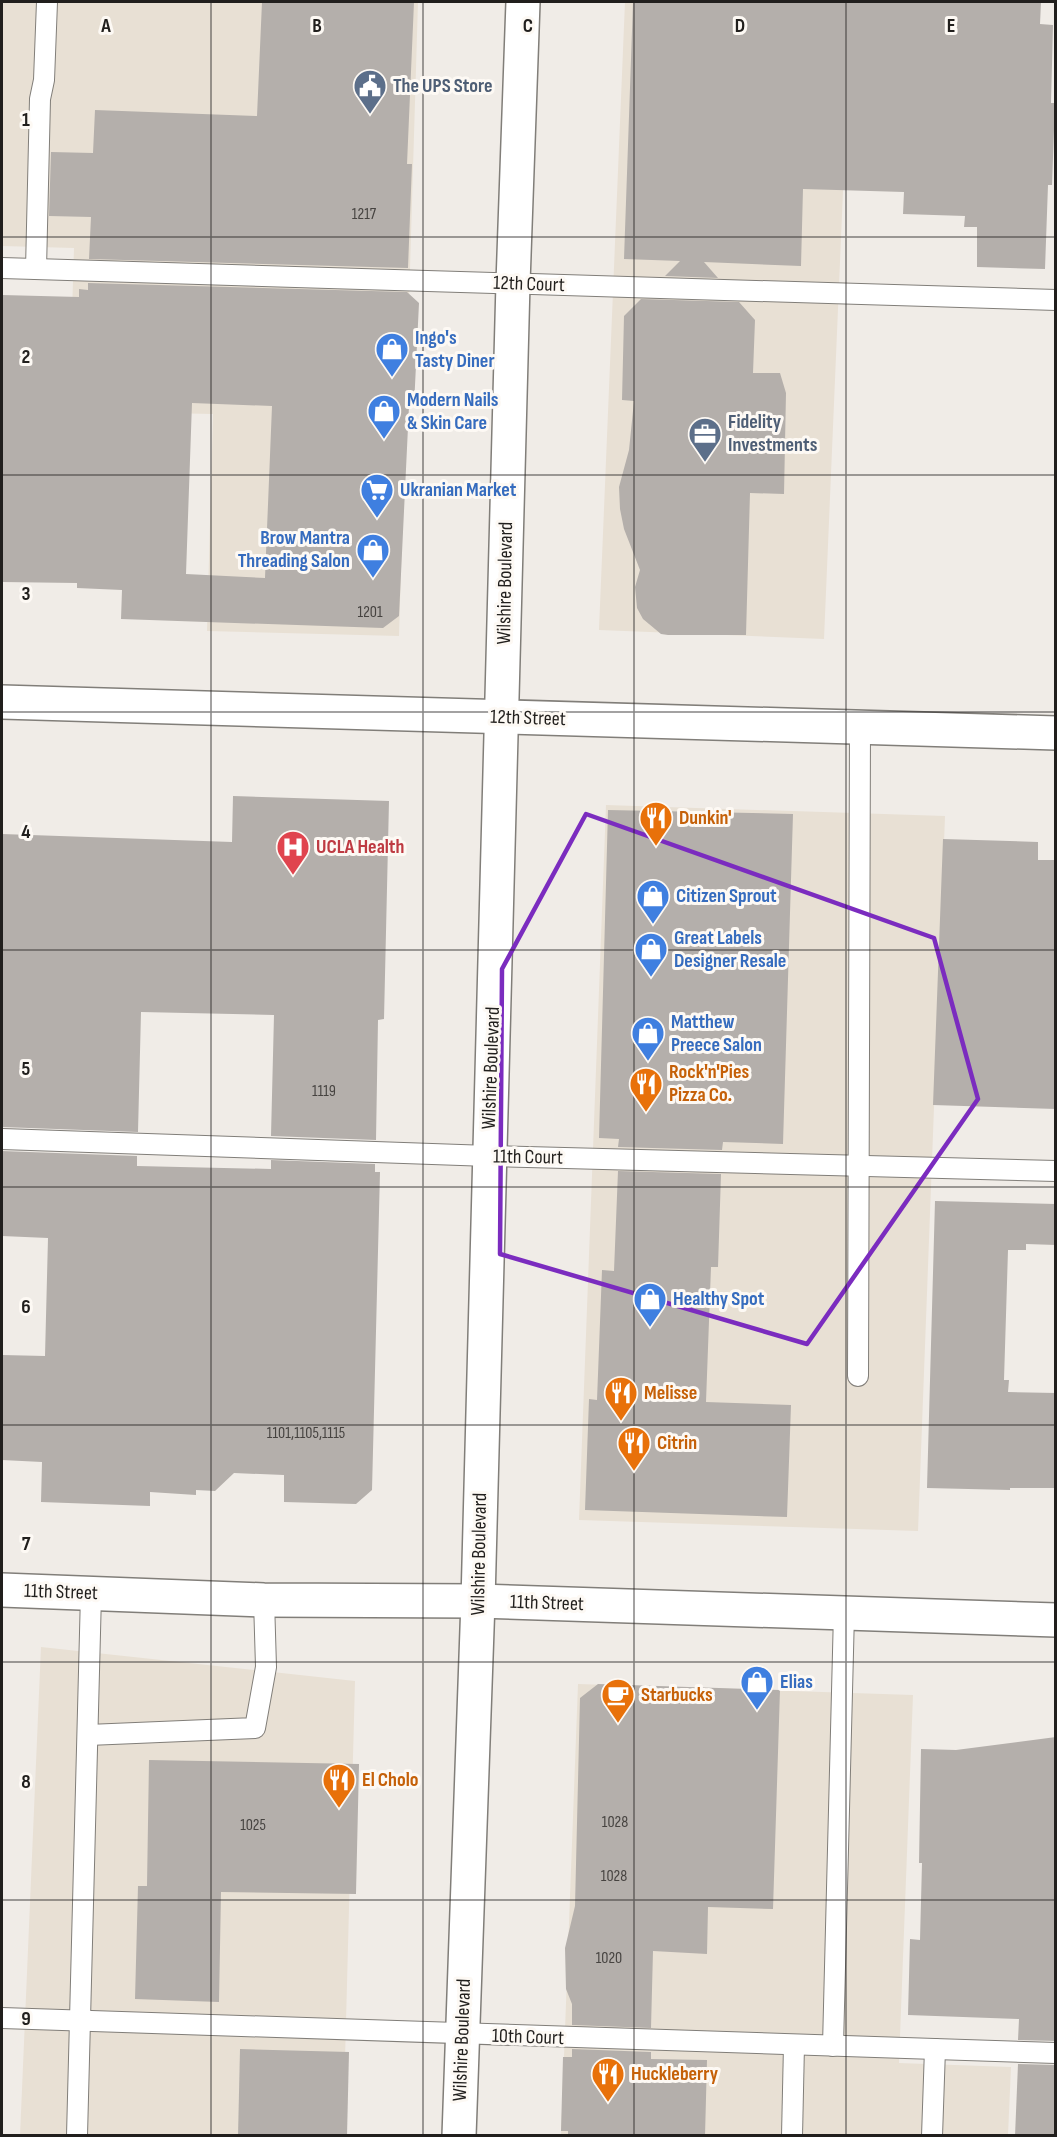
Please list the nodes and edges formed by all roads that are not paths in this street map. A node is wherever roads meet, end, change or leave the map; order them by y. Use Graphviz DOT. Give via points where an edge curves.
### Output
graph roads {
  1 [pos="47,2"];
  2 [pos="523,2"];
  3 [pos="2,268"];
  4 [pos="36,269"];
  5 [pos="513,283"];
  6 [pos="1056,300"];
  7 [pos="2,702"];
  8 [pos="502,717"];
  9 [pos="860,727"];
  10 [pos="1056,733"];
  11 [pos="2,1139"];
  12 [pos="489,1156"];
  13 [pos="858,1165"];
  14 [pos="1056,1170"];
  15 [pos="858,1376"];
  16 [pos="2,1590"];
  17 [pos="92,1594"];
  18 [pos="264,1600"];
  19 [pos="478,1601"];
  20 [pos="844,1613"];
  21 [pos="1056,1620"];
  22 [pos="88,1735"];
  23 [pos="2,2018"];
  24 [pos="81,2021"];
  25 [pos="463,2034"];
  26 [pos="794,2045"];
  27 [pos="833,2046"];
  28 [pos="935,2049"];
  29 [pos="1056,2053"];
  30 [pos="77,2136"];
  31 [pos="459,2136"];
  32 [pos="792,2136"];
  33 [pos="932,2136"];
  1 -- 4 [label="lane" via="40,99"];
  2 -- 5 [label="main road, Wilshire Boulevard"];
  3 -- 4 [label="lane, 12th Court"];
  4 -- 5 [label="lane, 12th Court"];
  5 -- 6 [label="lane, 12th Court"];
  5 -- 8 [label="main road, Wilshire Boulevard"];
  7 -- 8 [label="main road, 12th Street"];
  8 -- 9 [label="main road, 12th Street"];
  8 -- 12 [label="main road, Wilshire Boulevard"];
  9 -- 10 [label="main road, 12th Street"];
  9 -- 13 [label="lane"];
  11 -- 12 [label="lane, 11th Court"];
  12 -- 13 [label="lane, 11th Court"];
  12 -- 19 [label="main road, Wilshire Boulevard"];
  13 -- 14 [label="lane, 11th Court"];
  13 -- 15 [label="lane"];
  16 -- 17 [label="main road, 11th Street"];
  17 -- 18 [label="main road, 11th Street"];
  17 -- 22 [label="lane"];
  18 -- 19 [label="main road, 11th Street"];
  18 -- 22 [label="lane" via="266,1667 255,1728"];
  19 -- 20 [label="main road, 11th Street"];
  19 -- 25 [label="main road, Wilshire Boulevard"];
  20 -- 21 [label="main road, 11th Street"];
  20 -- 27 [label="lane"];
  22 -- 24 [label="lane"];
  23 -- 24 [label="lane, 10th Court"];
  24 -- 25 [label="lane, 10th Court"];
  24 -- 30 [label="lane"];
  25 -- 26 [label="lane, 10th Court"];
  25 -- 31 [label="main road, Wilshire Boulevard"];
  26 -- 27 [label="lane, 10th Court"];
  26 -- 32 [label="lane"];
  27 -- 28 [label="lane, 10th Court"];
  28 -- 29 [label="lane, 10th Court"];
  28 -- 33 [label="lane"];
}
